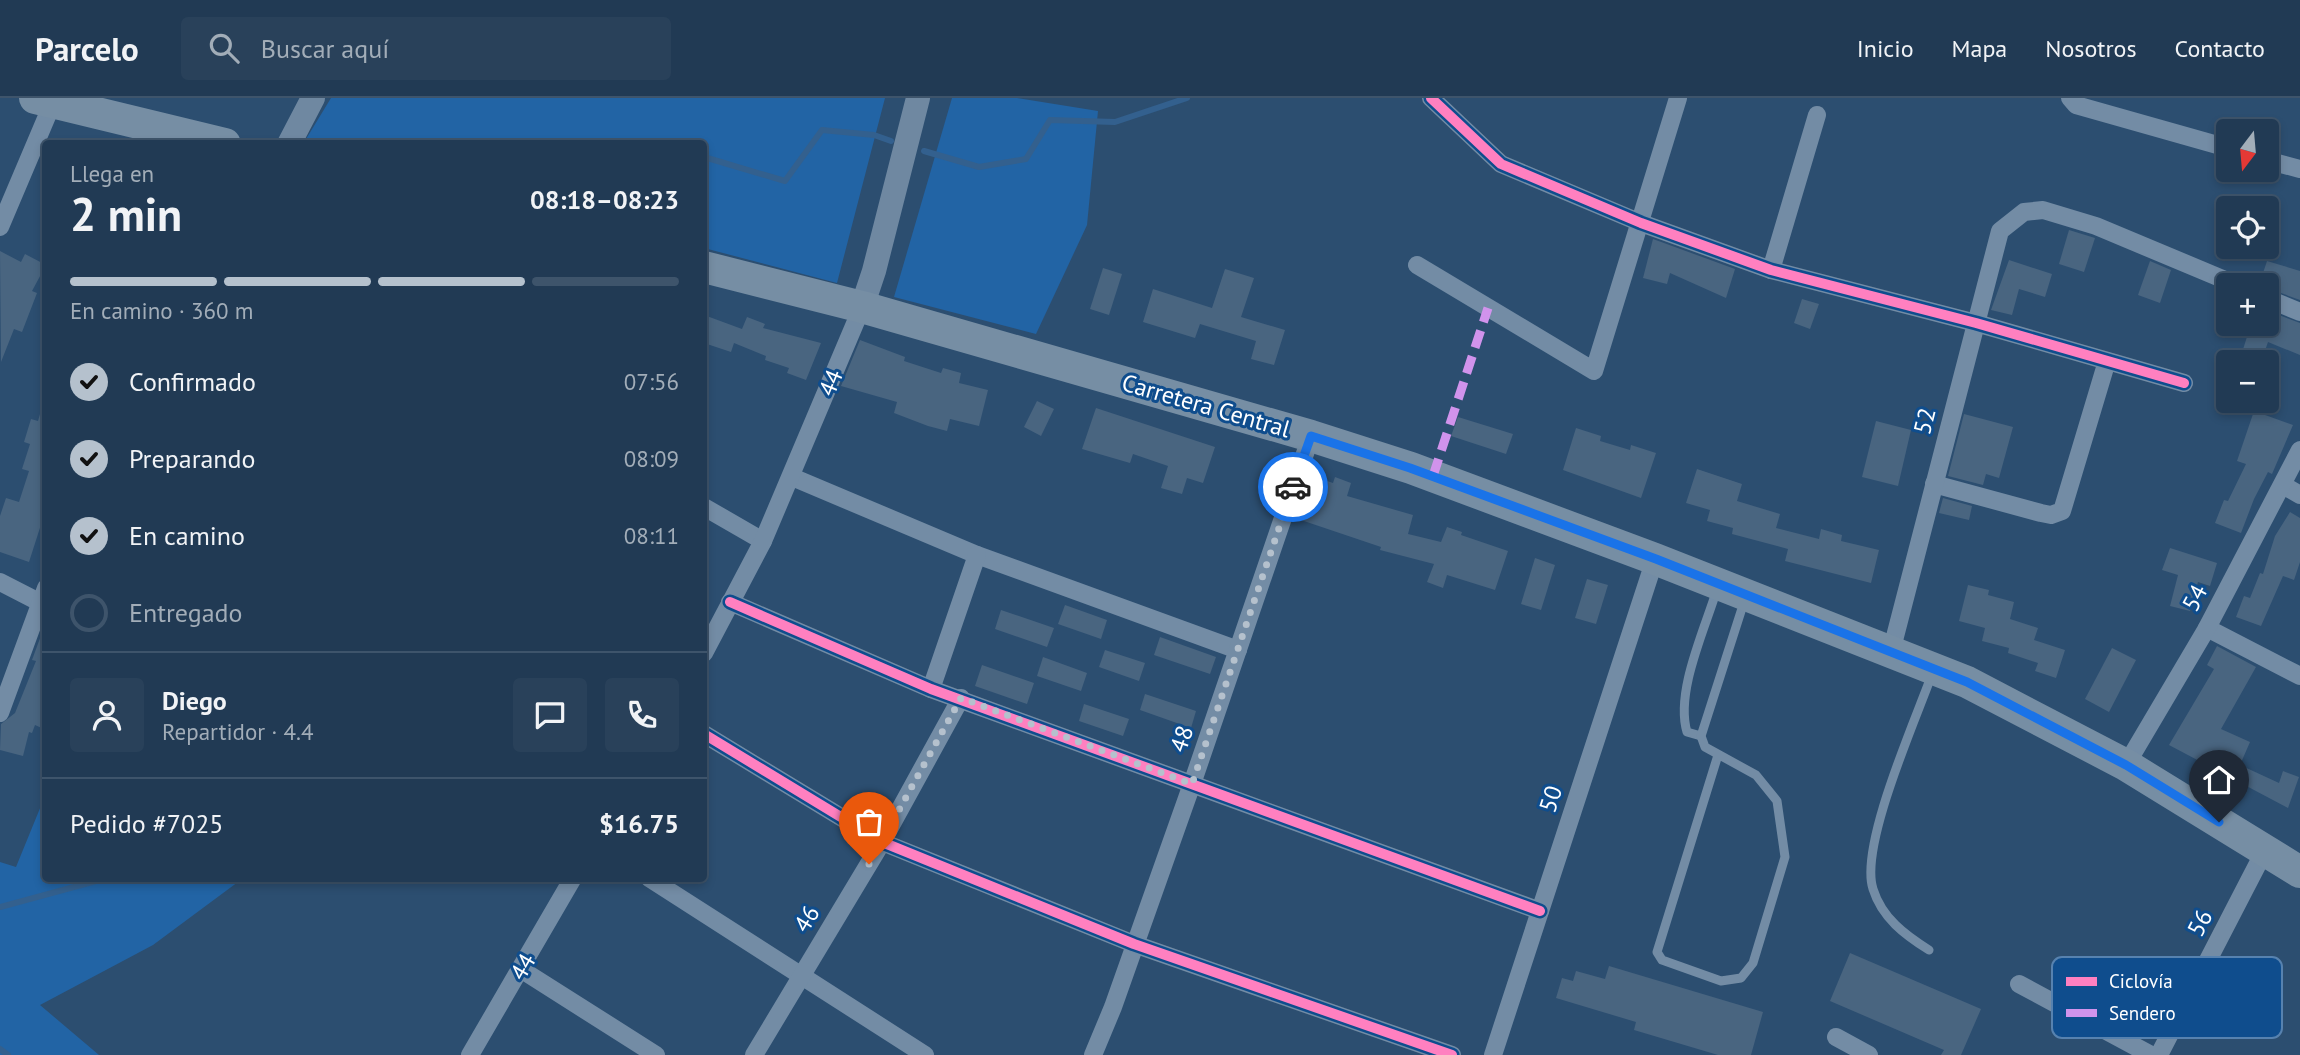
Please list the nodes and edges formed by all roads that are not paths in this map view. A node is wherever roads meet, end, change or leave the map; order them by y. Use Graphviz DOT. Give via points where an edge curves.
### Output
graph roads {
  1 [pos="313,98"];
  2 [pos="918,98"];
  3 [pos="1431,98"];
  4 [pos="1678,98"];
  5 [pos="2070,98"];
  6 [pos="44,100"];
  7 [pos="1817,115"];
  8 [pos="201,140"];
  9 [pos="291,140"];
  10 [pos="2216,145"];
  11 [pos="2279,163"];
  12 [pos="2300,169"];
  13 [pos="1641,223"];
  14 [pos="0,227"];
  15 [pos="1417,265"];
  16 [pos="707,268"];
  17 [pos="1771,270"];
  18 [pos="2216,276"];
  19 [pos="2279,303"];
  20 [pos="862,307"];
  21 [pos="2300,312"];
  22 [pos="1976,323"];
  23 [pos="2107,361"];
  24 [pos="2184,383"];
  25 [pos="1311,436"];
  26 [pos="2300,450"];
  27 [pos="792,477"];
  28 [pos="1934,484"];
  29 [pos="2283,485"];
  30 [pos="2300,495"];
  31 [pos="707,509"];
  32 [pos="763,541"];
  33 [pos="977,555"];
  34 [pos="1656,559"];
  35 [pos="0,582"];
  36 [pos="1732,589"];
  37 [pos="42,596"];
  38 [pos="42,599"];
  39 [pos="730,602"];
  40 [pos="2207,628"];
  41 [pos="707,647"];
  42 [pos="1238,650"];
  43 [pos="1891,652"];
  44 [pos="1933,669"];
  45 [pos="2300,676"];
  46 [pos="931,689"];
  47 [pos="961,698"];
  48 [pos="0,713"];
  49 [pos="707,736"];
  50 [pos="1700,736"];
  51 [pos="1718,755"];
  52 [pos="2126,765"];
  53 [pos="1192,784"];
  54 [pos="883,842"];
  55 [pos="2265,850"];
  56 [pos="2300,872"];
  57 [pos="571,882"];
  58 [pos="655,882"];
  59 [pos="1541,911"];
  60 [pos="1134,944"];
  61 [pos="1929,950"];
  62 [pos="2210,957"];
  63 [pos="522,970"];
  64 [pos="801,978"];
  65 [pos="2019,984"];
  66 [pos="2052,1002"];
  67 [pos="1836,1037"];
  68 [pos="2119,1038"];
  69 [pos="2168,1038"];
  70 [pos="470,1055"];
  71 [pos="656,1055"];
  72 [pos="754,1055"];
  73 [pos="925,1055"];
  74 [pos="1093,1055"];
  75 [pos="1452,1055"];
  76 [pos="1493,1055"];
  77 [pos="1869,1055"];
  78 [pos="2151,1055"];
  79 [pos="2159,1055"];
  1 -- 9 [label="street"];
  2 -- 20 [label="street, 44"];
  3 -- 13 [label="street" via="1501,164"];
  4 -- 13 [label="street"];
  5 -- 10 [label="street" via="2076,105"];
  6 -- 8 [label="highway"];
  6 -- 14 [label="street"];
  7 -- 17 [label="street"];
  11 -- 12 [label="street"];
  13 -- 15 [label="street" via="1594,371"];
  13 -- 17 [label="street"];
  16 -- 20 [label="highway, Carretera Central"];
  17 -- 22 [label="street"];
  18 -- 22 [label="street, 52" via="2073,218 2043,210 2024,212 2000,231"];
  19 -- 21 [label="street"];
  20 -- 25 [label="highway, Carretera Central"];
  20 -- 27 [label="street, 44"];
  22 -- 23 [label="street"];
  22 -- 28 [label="street, 52"];
  23 -- 24 [label="street"];
  23 -- 28 [label="street" via="2062,511 2041,513"];
  25 -- 34 [label="highway, Carretera Central"];
  25 -- 42 [label="street, 48"];
  26 -- 29 [label="street, 54"];
  27 -- 32 [label="street, 44"];
  27 -- 33 [label="street"];
  28 -- 43 [label="street, 52"];
  29 -- 30 [label="street"];
  29 -- 40 [label="street, 54"];
  31 -- 32 [label="street"];
  32 -- 39 [label="street, 44"];
  33 -- 42 [label="street"];
  33 -- 46 [label="street"];
  34 -- 36 [label="highway, Carretera Central"];
  34 -- 59 [label="street, 50"];
  35 -- 37 [label="street"];
  36 -- 43 [label="highway, Carretera Central"];
  36 -- 50 [label="lane"];
  36 -- 50 [label="lane" via="1684,704 1687,732"];
  38 -- 48 [label="street"];
  39 -- 41 [label="street, 44"];
  39 -- 46 [label="street"];
  40 -- 45 [label="street"];
  40 -- 52 [label="street, 54"];
  42 -- 53 [label="street, 48"];
  43 -- 44 [label="highway, Carretera Central"];
  44 -- 52 [label="highway, Carretera Central" via="1967,682"];
  44 -- 61 [label="lane" via="1882,813 1871,862 1872,889 1896,929"];
  46 -- 47 [label="street"];
  47 -- 53 [label="street"];
  47 -- 54 [label="street, 46"];
  49 -- 54 [label="street"];
  50 -- 51 [label="lane" via="1705,747"];
  51 -- 51 [label="lane" via="1657,952 1662,960 1721,981 1741,978 1753,963 1785,857 1777,801 1756,775"];
  52 -- 55 [label="highway, Carretera Central"];
  53 -- 59 [label="street"];
  53 -- 60 [label="street, 48"];
  54 -- 60 [label="street"];
  54 -- 64 [label="street, 46"];
  55 -- 56 [label="highway, Carretera Central"];
  55 -- 62 [label="street, 56"];
  57 -- 63 [label="street, 44"];
  58 -- 64 [label="street"];
  59 -- 76 [label="street, 50"];
  60 -- 74 [label="street, 48"];
  60 -- 75 [label="street"];
  63 -- 70 [label="street, 44"];
  63 -- 71 [label="street"];
  64 -- 72 [label="street, 46"];
  64 -- 73 [label="street"];
  65 -- 66 [label="street"];
  67 -- 77 [label="street"];
  68 -- 78 [label="street"];
  69 -- 79 [label="street, 56"];
}
